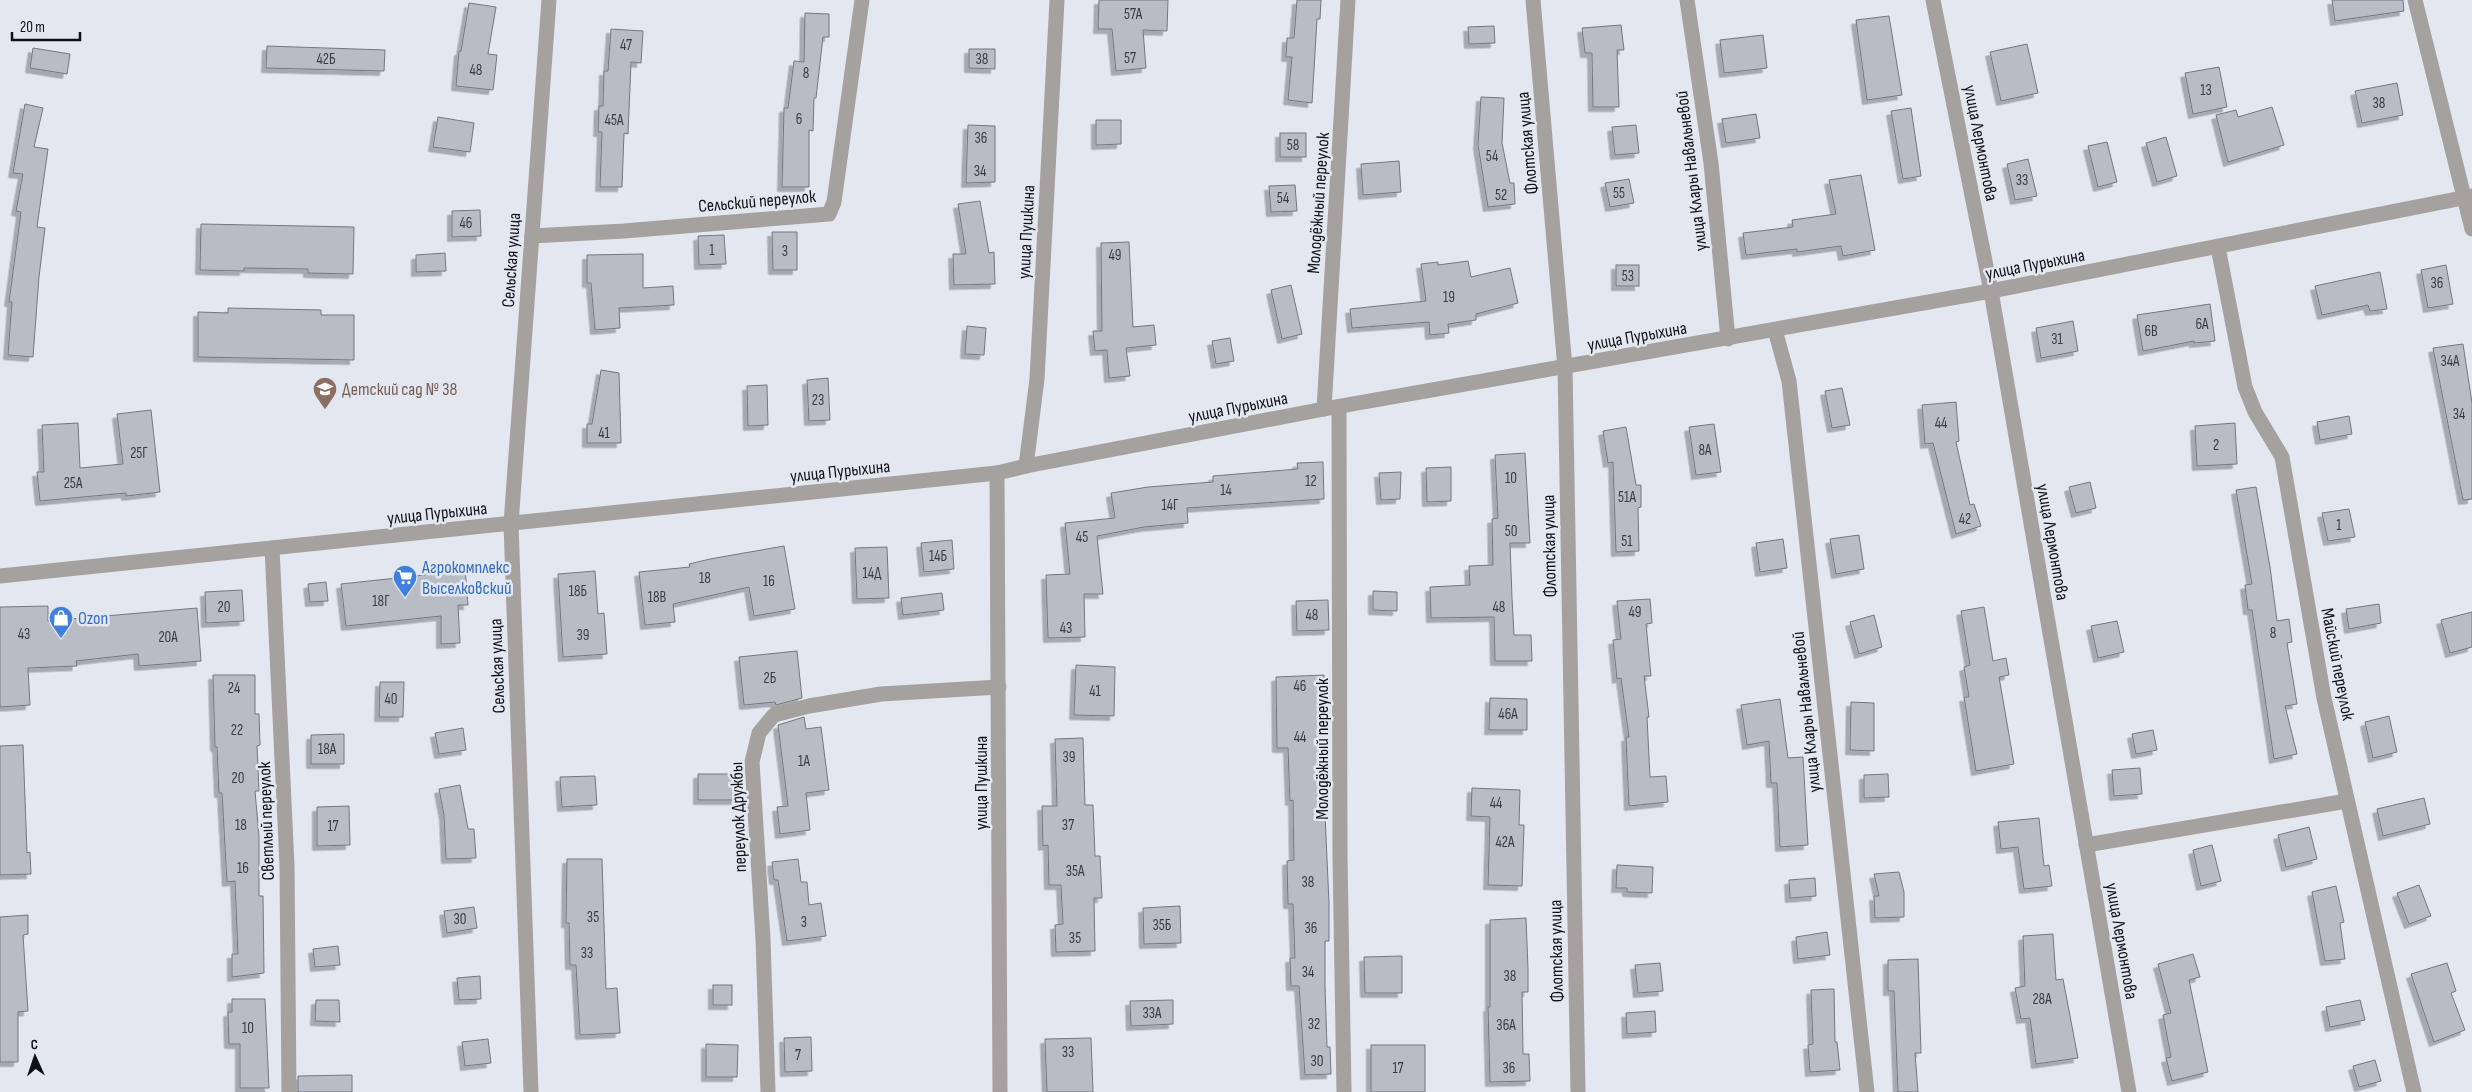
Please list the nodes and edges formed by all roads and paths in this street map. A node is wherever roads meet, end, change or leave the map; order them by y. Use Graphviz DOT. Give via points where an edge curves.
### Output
graph roads {
  1 [pos="549,0"];
  2 [pos="862,0"];
  3 [pos="1057,0"];
  4 [pos="1348,0"];
  5 [pos="1533,0"];
  6 [pos="1687,0"];
  7 [pos="1933,0"];
  8 [pos="2416,0"];
  9 [pos="2468,197"];
  10 [pos="2472,229"];
  11 [pos="532,236"];
  12 [pos="2218,247"];
  13 [pos="1991,292"];
  14 [pos="1775,330"];
  15 [pos="1728,339"];
  16 [pos="1565,368"];
  17 [pos="1332,408"];
  18 [pos="1026,466"];
  19 [pos="997,473"];
  20 [pos="511,524"];
  21 [pos="272,548"];
  22 [pos="0,576"];
  23 [pos="1000,687"];
  24 [pos="2347,801"];
  25 [pos="2086,845"];
  26 [pos="289,1092"];
  27 [pos="531,1092"];
  28 [pos="768,1092"];
  29 [pos="1000,1092"];
  30 [pos="1344,1092"];
  31 [pos="1578,1092"];
  32 [pos="1867,1092"];
  33 [pos="2129,1092"];
  34 [pos="2414,1092"];
  1 -- 11 [label="street, Сельская улица"];
  2 -- 11 [label="street, Сельский переулок" via="834,202 829,214"];
  3 -- 18 [label="street, улица Пушкина" via="1037,379"];
  4 -- 17 [label="street, Молодёжный переулок"];
  5 -- 16 [label="street, Флотская улица"];
  6 -- 15 [label="street, улица Клары Навальневой" via="1711,163"];
  7 -- 13 [label="street, улица Лермонтова"];
  8 -- 9 [label="street"];
  9 -- 10 [label="street"];
  9 -- 12 [label="street, улица Пурыхина"];
  11 -- 20 [label="street, Сельская улица"];
  12 -- 13 [label="street, улица Пурыхина"];
  12 -- 24 [label="street, Майский переулок" via="2245,387 2255,412 2282,457 2324,698"];
  13 -- 14 [label="street, улица Пурыхина"];
  13 -- 25 [label="street, улица Лермонтова"];
  14 -- 15 [label="street, улица Пурыхина"];
  14 -- 32 [label="street, улица Клары Навальневой" via="1789,381"];
  15 -- 16 [label="street, улица Пурыхина"];
  16 -- 17 [label="street, улица Пурыхина"];
  16 -- 31 [label="street, Флотская улица"];
  17 -- 18 [label="street, улица Пурыхина"];
  17 -- 30 [label="street, Молодёжный переулок"];
  18 -- 19 [label="street, улица Пурыхина"];
  19 -- 20 [label="street, улица Пурыхина"];
  19 -- 23 [label="street, улица Пушкина"];
  20 -- 21 [label="street, улица Пурыхина"];
  20 -- 27 [label="street, Сельская улица"];
  21 -- 22 [label="street, улица Пурыхина"];
  21 -- 26 [label="street, Светлый переулок" via="287,865"];
  23 -- 28 [label="street, переулок Дружбы" via="881,694 809,706 774,715 759,733 752,762"];
  23 -- 29 [label="street, улица Пушкина"];
  24 -- 25 [label="street"];
  24 -- 34 [label="street, Майский переулок"];
  25 -- 33 [label="street, улица Лермонтова"];
}
